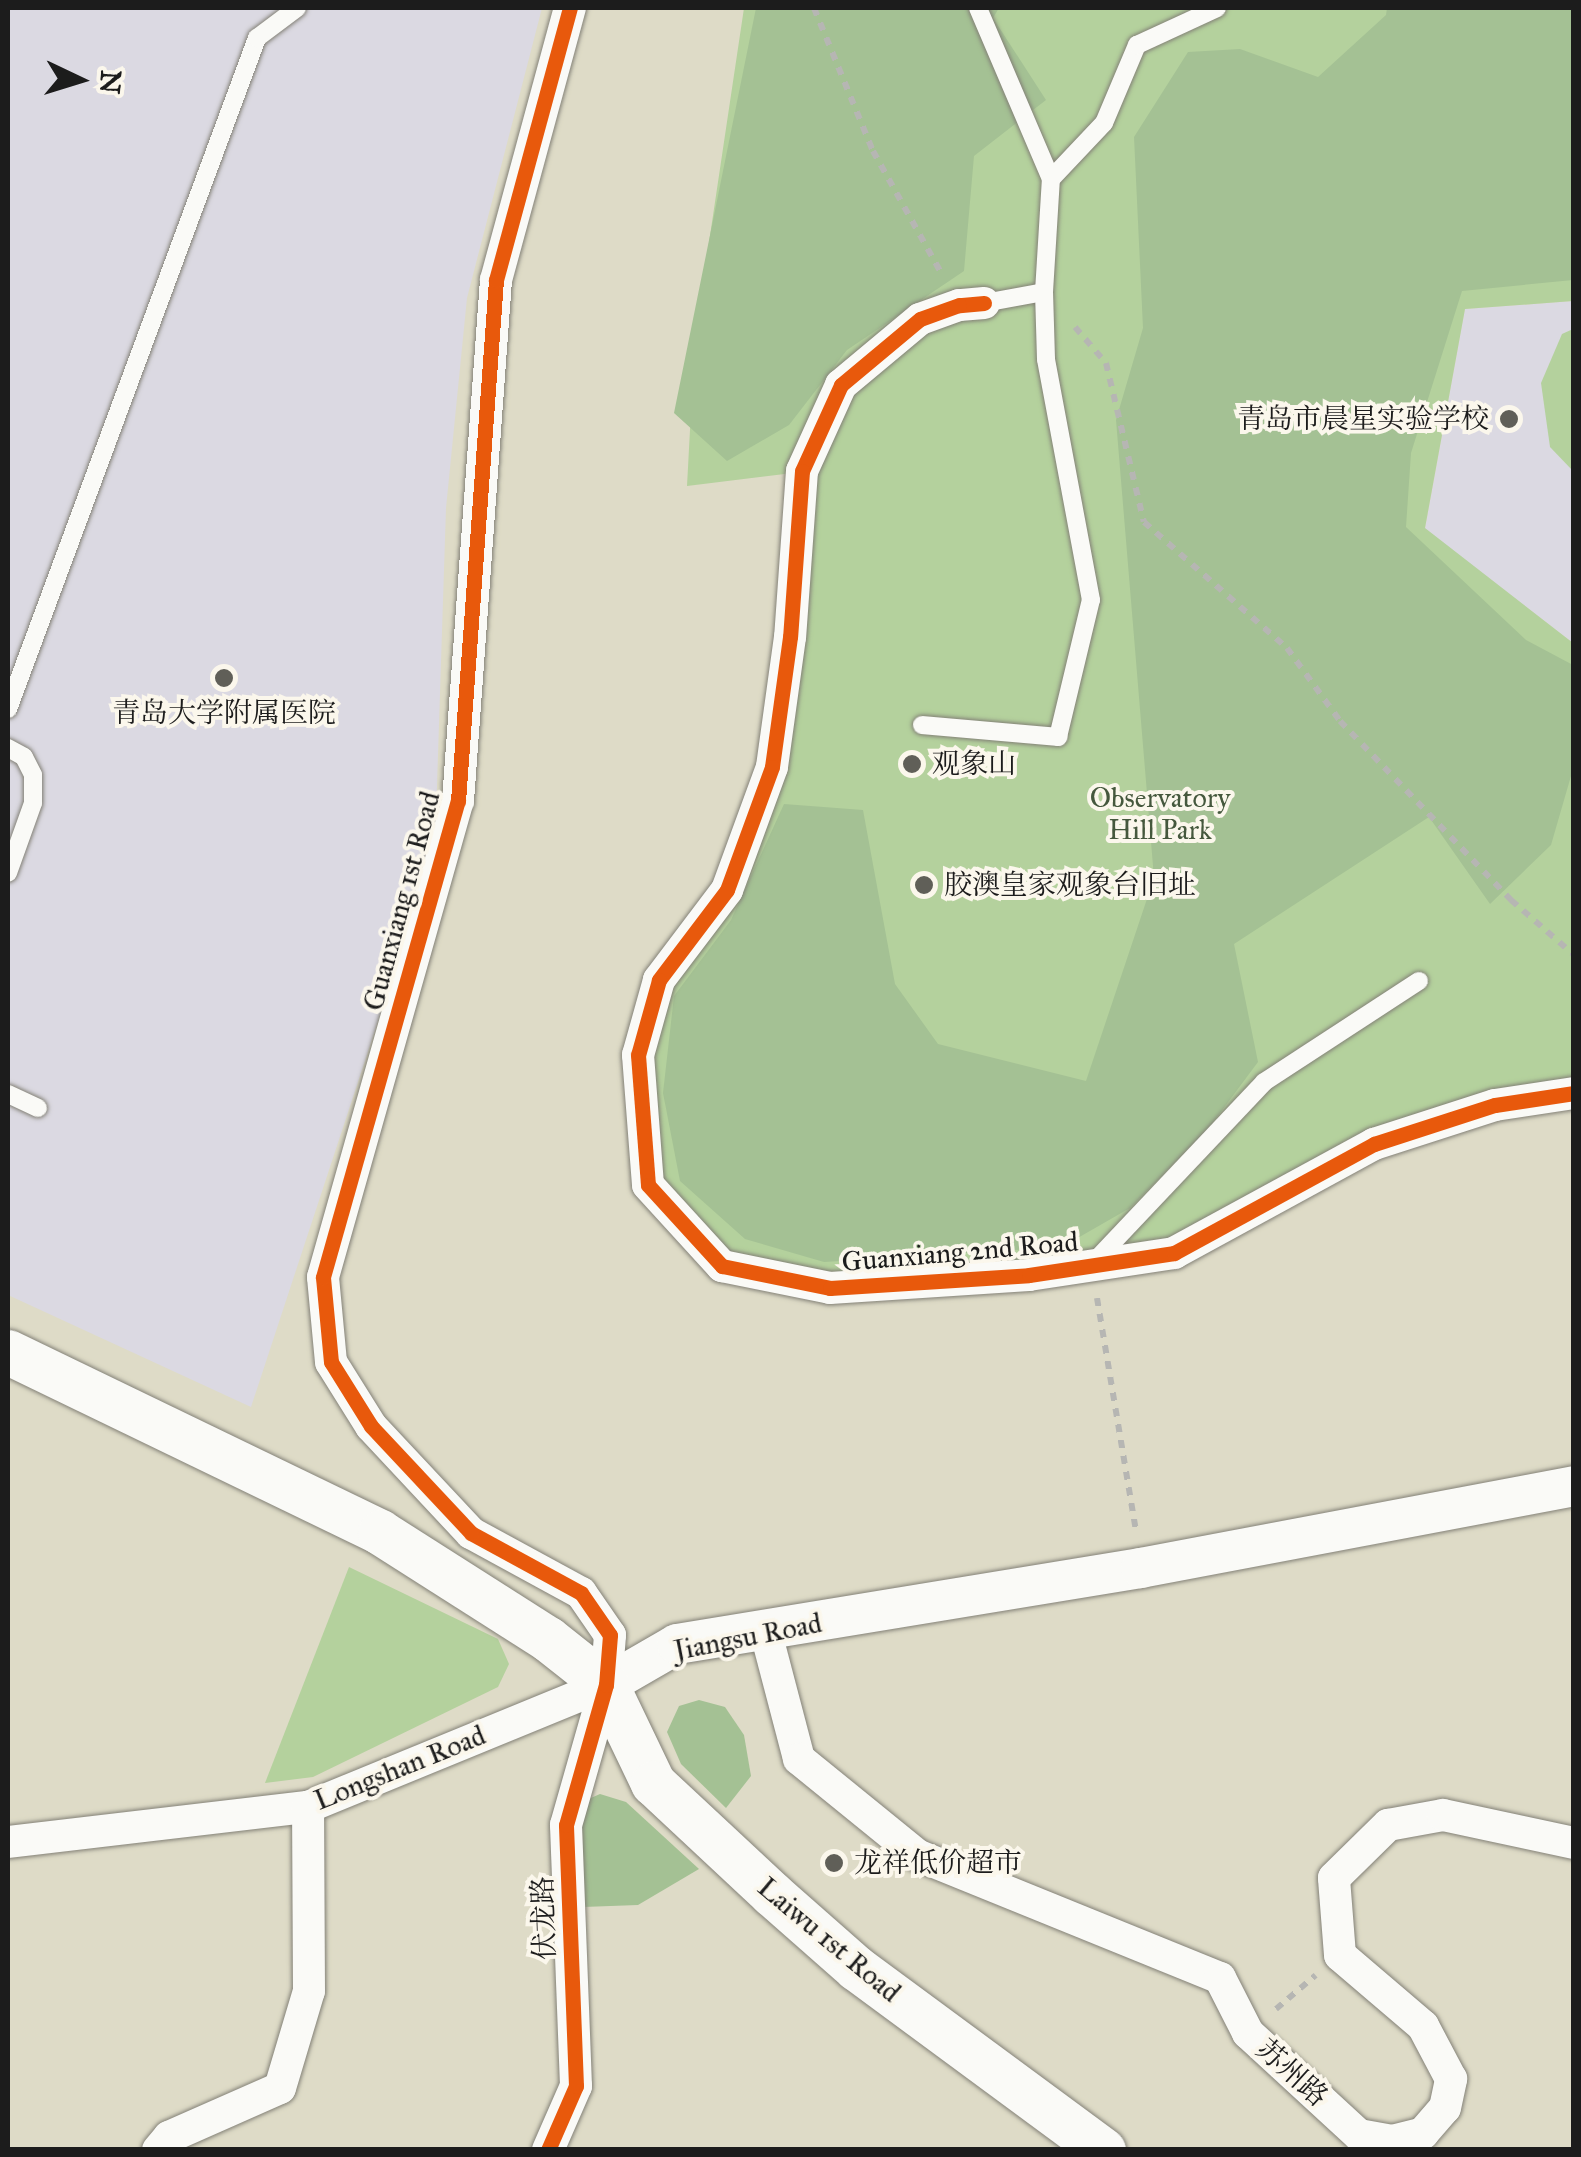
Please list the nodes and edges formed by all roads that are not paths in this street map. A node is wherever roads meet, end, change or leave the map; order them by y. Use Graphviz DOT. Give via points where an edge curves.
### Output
graph roads {
  1 [pos="297,8"];
  2 [pos="570,8"];
  3 [pos="978,8"];
  4 [pos="1217,8"];
  5 [pos="1051,179"];
  6 [pos="1044,292"];
  7 [pos="972,304"];
  8 [pos="8,708"];
  9 [pos="922,724"];
  10 [pos="8,748"];
  11 [pos="8,873"];
  12 [pos="1419,981"];
  13 [pos="1574,1093"];
  14 [pos="8,1094"];
  15 [pos="38,1108"];
  16 [pos="1091,1266"];
  17 [pos="8,1352"];
  18 [pos="1574,1486"];
  19 [pos="766,1632"];
  20 [pos="606,1685"];
  21 [pos="308,1807"];
  22 [pos="8,1842"];
  23 [pos="1574,1843"];
  24 [pos="158,2150"];
  25 [pos="548,2150"];
  26 [pos="1103,2150"];
  1 -- 8 [label="lane" via="257,38"];
  2 -- 20 [label="street, Guanxiang 1st Road" via="496,280 458,801 323,1276 331,1362 371,1426 471,1533 581,1593 610,1635"];
  3 -- 5 [label="lane"];
  4 -- 5 [label="lane" via="1138,45 1104,123"];
  5 -- 6 [label="lane"];
  6 -- 7 [label="lane"];
  6 -- 9 [label="lane" via="1046,359 1091,600 1058,737"];
  7 -- 16 [label="street, Guanxiang 2nd Road" via="920,319 841,385 802,471 772,767 727,890 659,980 638,1055 648,1186 722,1266 830,1288"];
  10 -- 11 [label="lane" via="24,757 33,775 33,803"];
  12 -- 16 [label="lane" via="1264,1082"];
  13 -- 16 [label="street, Guanxiang 2nd Road" via="1495,1106 1374,1144 1174,1253"];
  14 -- 15 [label="lane"];
  17 -- 20 [label="main road" via="380,1532 548,1639"];
  18 -- 19 [label="street, Jiangsu Road"];
  19 -- 20 [label="street, Jiangsu Road" via="677,1644"];
  19 -- 23 [label="street, 苏州路" via="799,1759 917,1854 1220,1978 1248,2034 1359,2135 1392,2140 1424,2133 1446,2108 1451,2079 1423,2026 1340,1955 1334,1878 1388,1825 1443,1815"];
  20 -- 21 [label="street, Longshan Road"];
  20 -- 25 [label="street, 伏龙路" via="566,1825 576,2086"];
  20 -- 26 [label="main road, Laiwu 1st Road" via="653,1783 719,1845 856,1968"];
  21 -- 22 [label="street, Longshan Road"];
  21 -- 24 [label="street" via="309,1991 280,2088 169,2137"];
}
